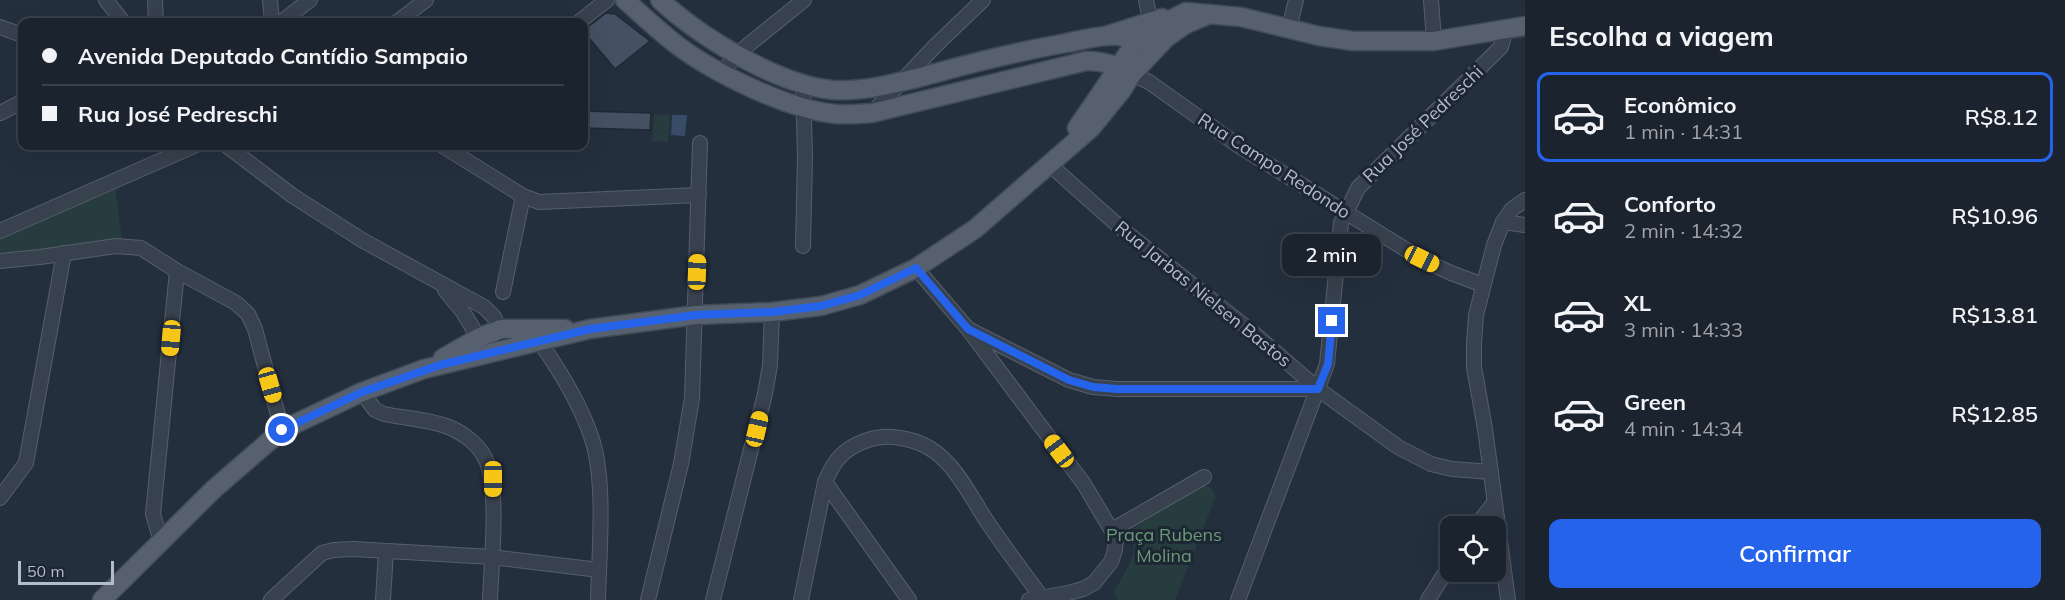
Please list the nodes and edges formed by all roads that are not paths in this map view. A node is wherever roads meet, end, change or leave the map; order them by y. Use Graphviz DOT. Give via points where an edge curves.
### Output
graph roads {
  1 [pos="106,0"];
  2 [pos="155,0"];
  3 [pos="270,0"];
  4 [pos="310,0"];
  5 [pos="426,0"];
  6 [pos="607,0"];
  7 [pos="625,0"];
  8 [pos="660,0"];
  9 [pos="804,0"];
  10 [pos="983,0"];
  11 [pos="1146,0"];
  12 [pos="1296,0"];
  13 [pos="1431,0"];
  14 [pos="1186,12"];
  15 [pos="1210,14"];
  16 [pos="120,18"];
  17 [pos="156,18"];
  18 [pos="272,18"];
  19 [pos="286,18"];
  20 [pos="402,18"];
  21 [pos="584,18"];
  22 [pos="1150,20"];
  23 [pos="1525,26"];
  24 [pos="0,27"];
  25 [pos="1289,28"];
  26 [pos="1506,28"];
  27 [pos="18,34"];
  28 [pos="1103,36"];
  29 [pos="1434,41"];
  30 [pos="1142,48"];
  31 [pos="737,54"];
  32 [pos="1125,70"];
  33 [pos="722,73"];
  34 [pos="905,81"];
  35 [pos="803,84"];
  36 [pos="18,104"];
  37 [pos="805,109"];
  38 [pos="0,113"];
  39 [pos="872,113"];
  40 [pos="700,143"];
  41 [pos="185,150"];
  42 [pos="238,150"];
  43 [pos="449,150"];
  44 [pos="1051,162"];
  45 [pos="699,195"];
  46 [pos="523,196"];
  47 [pos="1525,200"];
  48 [pos="1346,212"];
  49 [pos="1503,222"];
  50 [pos="1525,225"];
  51 [pos="0,231"];
  52 [pos="803,246"];
  53 [pos="64,253"];
  54 [pos="0,261"];
  55 [pos="916,268"];
  56 [pos="177,271"];
  57 [pos="440,283"];
  58 [pos="1483,285"];
  59 [pos="503,292"];
  60 [pos="772,312"];
  61 [pos="696,315"];
  62 [pos="590,329"];
  63 [pos="968,329"];
  64 [pos="501,330"];
  65 [pos="478,338"];
  66 [pos="540,342"];
  67 [pos="499,352"];
  68 [pos="424,369"];
  69 [pos="1318,389"];
  70 [pos="362,392"];
  71 [pos="282,430"];
  72 [pos="1491,472"];
  73 [pos="1204,477"];
  74 [pos="825,482"];
  75 [pos="0,498"];
  76 [pos="1494,503"];
  77 [pos="1484,516"];
  78 [pos="1112,530"];
  79 [pos="161,541"];
  80 [pos="386,551"];
  81 [pos="492,556"];
  82 [pos="599,570"];
  83 [pos="1440,581"];
  84 [pos="1035,599"];
  85 [pos="102,600"];
  86 [pos="271,600"];
  87 [pos="383,600"];
  88 [pos="490,600"];
  89 [pos="598,600"];
  90 [pos="648,600"];
  91 [pos="713,600"];
  92 [pos="801,600"];
  93 [pos="909,600"];
  94 [pos="1238,600"];
  95 [pos="1428,600"];
  96 [pos="1508,600"];
  1 -- 16 [label="street"];
  2 -- 17 [label="street"];
  3 -- 18 [label="street"];
  4 -- 19 [label="street"];
  5 -- 20 [label="street"];
  6 -- 21 [label="street"];
  7 -- 33 [label="main road" via="678,46"];
  8 -- 31 [label="main road"];
  9 -- 31 [label="street"];
  10 -- 34 [label="street"];
  11 -- 22 [label="street"];
  12 -- 25 [label="street"];
  13 -- 29 [label="street"];
  14 -- 15 [label="main road"];
  14 -- 22 [label="main road"];
  14 -- 30 [label="main road" via="1156,27"];
  15 -- 25 [label="main road"];
  15 -- 30 [label="main road"];
  22 -- 28 [label="main road"];
  23 -- 26 [label="main road"];
  24 -- 27 [label="street"];
  25 -- 29 [label="main road" via="1353,41"];
  26 -- 29 [label="main road"];
  26 -- 48 [label="street, Rua José Pedreschi" via="1501,47 1358,188"];
  28 -- 30 [label="main road" via="1120,36"];
  28 -- 34 [label="main road"];
  30 -- 32 [label="main road"];
  31 -- 33 [label="street"];
  31 -- 35 [label="main road"];
  32 -- 39 [label="main road" via="1086,61"];
  32 -- 44 [label="main road" via="1122,90 1091,128"];
  32 -- 48 [label="street, Rua Campo Redondo"];
  33 -- 37 [label="main road"];
  34 -- 35 [label="main road" via="835,90"];
  34 -- 39 [label="street"];
  35 -- 37 [label="street"];
  36 -- 38 [label="street"];
  37 -- 39 [label="main road" via="836,114"];
  37 -- 52 [label="street"];
  40 -- 45 [label="street"];
  41 -- 51 [label="street"];
  42 -- 57 [label="street" via="293,196"];
  43 -- 46 [label="street"];
  44 -- 55 [label="main road" via="975,229"];
  44 -- 69 [label="street, Rua Jarbas Nielsen Bastos" via="1122,229"];
  45 -- 46 [label="street" via="539,202"];
  45 -- 61 [label="street"];
  46 -- 59 [label="street"];
  47 -- 49 [label="street"];
  48 -- 58 [label="street, Rua Campo Redondo" via="1422,259"];
  48 -- 69 [label="street, Rua José Pedreschi" via="1341,224 1328,364"];
  49 -- 50 [label="street"];
  49 -- 58 [label="street"];
  53 -- 54 [label="street"];
  53 -- 56 [label="street" via="116,246 141,248"];
  53 -- 75 [label="street" via="26,463"];
  55 -- 60 [label="main road" via="839,302"];
  55 -- 63 [label="street"];
  56 -- 71 [label="street" via="236,303 248,314"];
  56 -- 79 [label="street" via="153,514"];
  57 -- 64 [label="street" via="484,307"];
  57 -- 65 [label="street"];
  58 -- 72 [label="street" via="1476,315 1474,368"];
  60 -- 61 [label="main road"];
  60 -- 91 [label="street" via="765,394"];
  61 -- 62 [label="main road"];
  61 -- 90 [label="street" via="688,427"];
  62 -- 64 [label="main road"];
  62 -- 66 [label="main road"];
  63 -- 69 [label="street" via="1069,380 1093,387"];
  63 -- 78 [label="street" via="1084,484"];
  64 -- 65 [label="main road"];
  64 -- 67 [label="street"];
  65 -- 67 [label="street"];
  65 -- 68 [label="main road"];
  66 -- 67 [label="main road"];
  66 -- 82 [label="street" via="575,401 592,440 600,492"];
  67 -- 68 [label="main road"];
  68 -- 70 [label="main road"];
  69 -- 72 [label="street, Rua Jarbas Nielsen Bastos" via="1414,457 1452,469"];
  69 -- 94 [label="street, Rua José Pedreschi"];
  70 -- 71 [label="main road"];
  70 -- 81 [label="street" via="375,410 442,425 474,442 493,479"];
  71 -- 79 [label="main road"];
  72 -- 76 [label="street"];
  73 -- 78 [label="street"];
  74 -- 84 [label="street" via="838,456 860,442 890,436 923,443 954,471"];
  74 -- 92 [label="street"];
  74 -- 93 [label="street"];
  76 -- 77 [label="street"];
  76 -- 96 [label="street"];
  78 -- 84 [label="street" via="1116,538 1111,562 1094,583"];
  79 -- 85 [label="main road"];
  80 -- 81 [label="street"];
  80 -- 86 [label="street" via="344,549 322,554"];
  80 -- 87 [label="street"];
  81 -- 82 [label="street"];
  81 -- 88 [label="street"];
  82 -- 89 [label="street"];
  83 -- 95 [label="street"];
}
